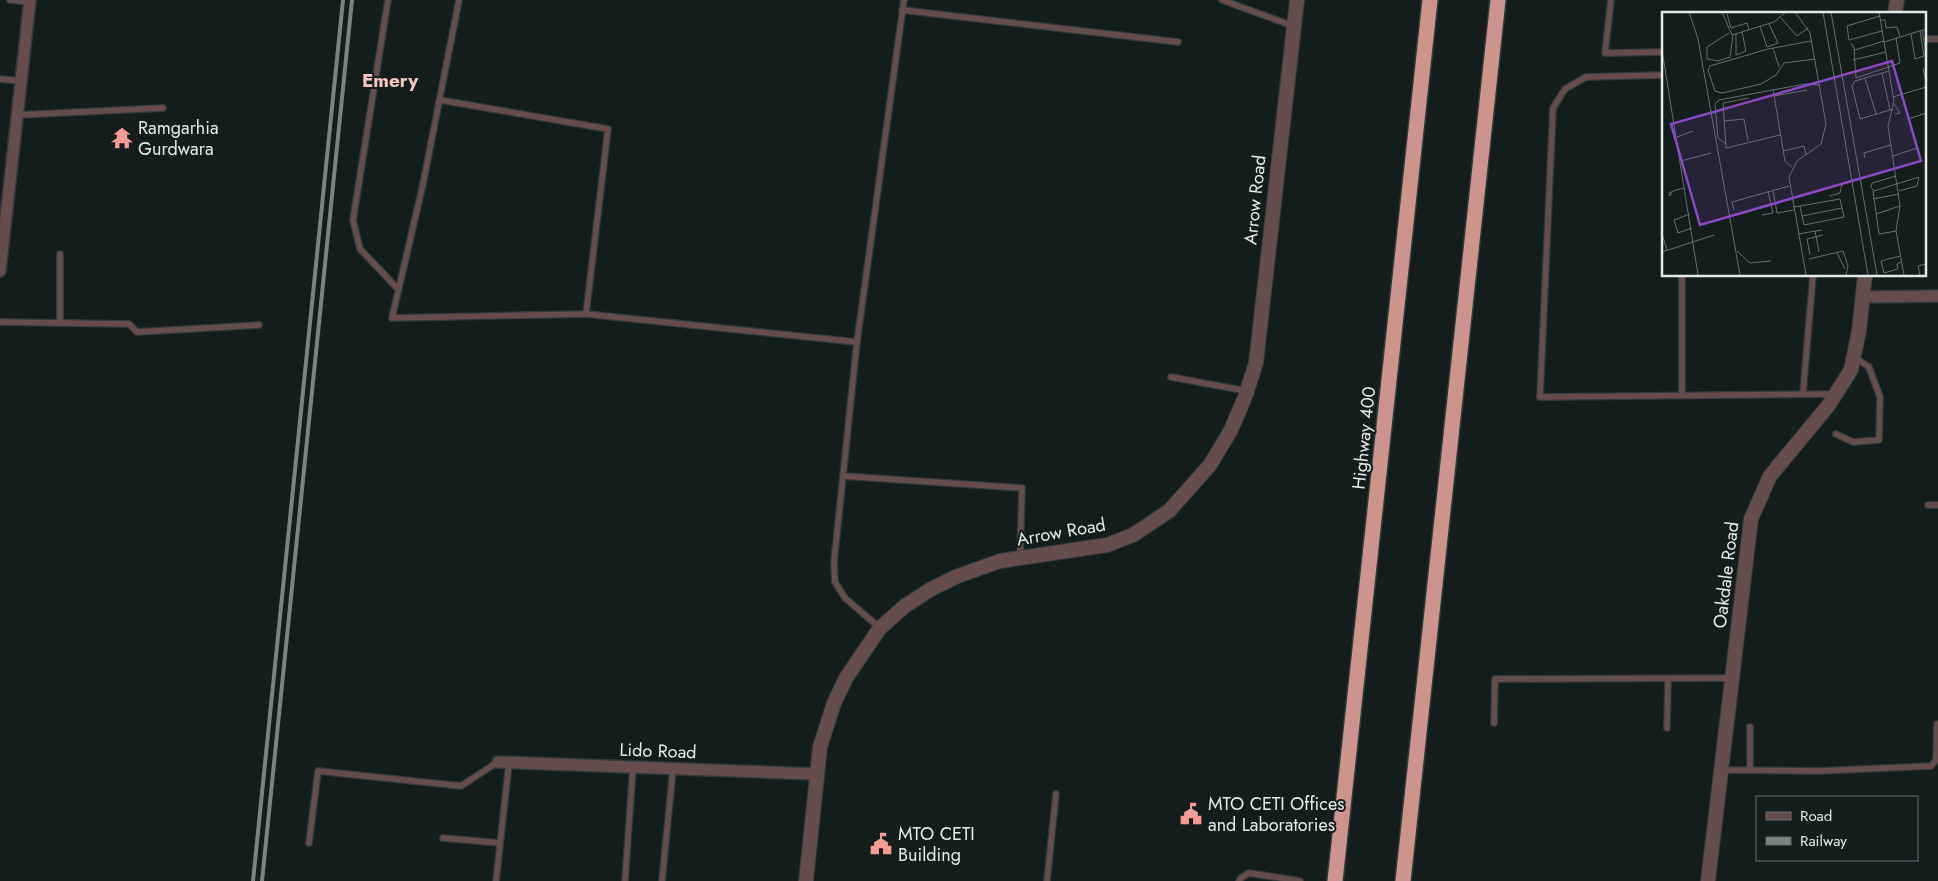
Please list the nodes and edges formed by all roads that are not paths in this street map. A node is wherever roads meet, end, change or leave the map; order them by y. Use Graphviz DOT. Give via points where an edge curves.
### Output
graph roads {
  1 [pos="10,0"];
  2 [pos="388,0"];
  3 [pos="459,0"];
  4 [pos="904,0"];
  5 [pos="1222,0"];
  6 [pos="1297,0"];
  7 [pos="1430,0"];
  8 [pos="1498,0"];
  9 [pos="1611,0"];
  10 [pos="30,1"];
  11 [pos="902,10"];
  12 [pos="1294,26"];
  13 [pos="1178,42"];
  14 [pos="1662,52"];
  15 [pos="1662,75"];
  16 [pos="0,79"];
  17 [pos="22,81"];
  18 [pos="440,100"];
  19 [pos="163,108"];
  20 [pos="18,115"];
  21 [pos="60,254"];
  22 [pos="0,271"];
  23 [pos="1682,276"];
  24 [pos="1813,276"];
  25 [pos="1865,276"];
  26 [pos="398,289"];
  27 [pos="1938,296"];
  28 [pos="1863,297"];
  29 [pos="586,314"];
  30 [pos="0,322"];
  31 [pos="60,323"];
  32 [pos="259,325"];
  33 [pos="858,342"];
  34 [pos="1854,357"];
  35 [pos="1170,378"];
  36 [pos="1247,391"];
  37 [pos="1803,393"];
  38 [pos="1836,394"];
  39 [pos="1682,395"];
  40 [pos="1836,434"];
  41 [pos="843,476"];
  42 [pos="1928,505"];
  43 [pos="1938,505"];
  44 [pos="1020,558"];
  45 [pos="880,628"];
  46 [pos="1732,678"];
  47 [pos="1668,679"];
  48 [pos="1494,723"];
  49 [pos="1937,724"];
  50 [pos="1750,727"];
  51 [pos="1668,728"];
  52 [pos="503,762"];
  53 [pos="633,767"];
  54 [pos="673,769"];
  55 [pos="1721,770"];
  56 [pos="1750,770"];
  57 [pos="816,774"];
  58 [pos="1056,794"];
  59 [pos="444,838"];
  60 [pos="309,843"];
  61 [pos="500,843"];
  62 [pos="496,881"];
  63 [pos="625,881"];
  64 [pos="662,881"];
  65 [pos="806,881"];
  66 [pos="1047,881"];
  67 [pos="1239,881"];
  68 [pos="1300,881"];
  69 [pos="1335,881"];
  70 [pos="1403,881"];
  71 [pos="1708,881"];
  1 -- 10 [label="lane"];
  2 -- 26 [label="lane" via="353,220 360,249"];
  3 -- 18 [label="lane"];
  4 -- 11 [label="lane"];
  5 -- 12 [label="lane"];
  6 -- 12 [label="street, Arrow Road"];
  7 -- 69 [label="highway, Highway 400"];
  8 -- 70 [label="highway"];
  9 -- 14 [label="lane" via="1605,53"];
  10 -- 17 [label="street"];
  11 -- 13 [label="lane"];
  11 -- 33 [label="lane"];
  12 -- 36 [label="street, Arrow Road" via="1256,363"];
  15 -- 39 [label="lane" via="1586,77 1565,89 1552,108 1540,397"];
  16 -- 17 [label="lane"];
  17 -- 20 [label="street"];
  18 -- 26 [label="lane"];
  18 -- 29 [label="lane" via="608,129"];
  19 -- 20 [label="lane"];
  20 -- 22 [label="street"];
  21 -- 31 [label="lane"];
  23 -- 39 [label="lane"];
  24 -- 37 [label="lane"];
  25 -- 28 [label="street, Oakdale Road"];
  26 -- 29 [label="lane" via="392,318"];
  27 -- 28 [label="street"];
  28 -- 34 [label="street, Oakdale Road"];
  29 -- 33 [label="lane"];
  30 -- 31 [label="lane"];
  31 -- 32 [label="lane" via="129,324 137,332"];
  33 -- 41 [label="lane"];
  34 -- 38 [label="street, Oakdale Road" via="1851,370"];
  34 -- 40 [label="lane" via="1869,367 1880,397 1879,440 1853,442"];
  35 -- 36 [label="lane"];
  36 -- 44 [label="street, Arrow Road" via="1210,465 1169,510 1134,534 1107,545"];
  37 -- 38 [label="lane"];
  37 -- 39 [label="lane"];
  38 -- 46 [label="street, Oakdale Road" via="1770,476 1751,519"];
  41 -- 44 [label="lane" via="1022,488"];
  41 -- 45 [label="lane" via="834,562 835,582 845,598"];
  42 -- 43 [label="lane"];
  44 -- 45 [label="street, Arrow Road" via="1000,561 931,589"];
  45 -- 57 [label="street, Arrow Road" via="846,678 834,703 820,747"];
  46 -- 47 [label="lane"];
  46 -- 55 [label="street, Oakdale Road"];
  47 -- 48 [label="lane" via="1494,679"];
  47 -- 51 [label="lane"];
  49 -- 56 [label="lane" via="1936,760 1932,766 1819,771"];
  50 -- 56 [label="lane"];
  52 -- 53 [label="street, Lido Road"];
  52 -- 60 [label="lane" via="460,786 318,771"];
  52 -- 61 [label="lane"];
  53 -- 54 [label="street, Lido Road"];
  53 -- 63 [label="lane"];
  54 -- 57 [label="street, Lido Road"];
  54 -- 64 [label="lane"];
  55 -- 56 [label="lane"];
  55 -- 71 [label="street, Oakdale Road"];
  57 -- 65 [label="street, Arrow Road"];
  58 -- 66 [label="lane"];
  59 -- 61 [label="lane"];
  61 -- 62 [label="lane"];
  67 -- 68 [label="lane" via="1249,873"];
}
